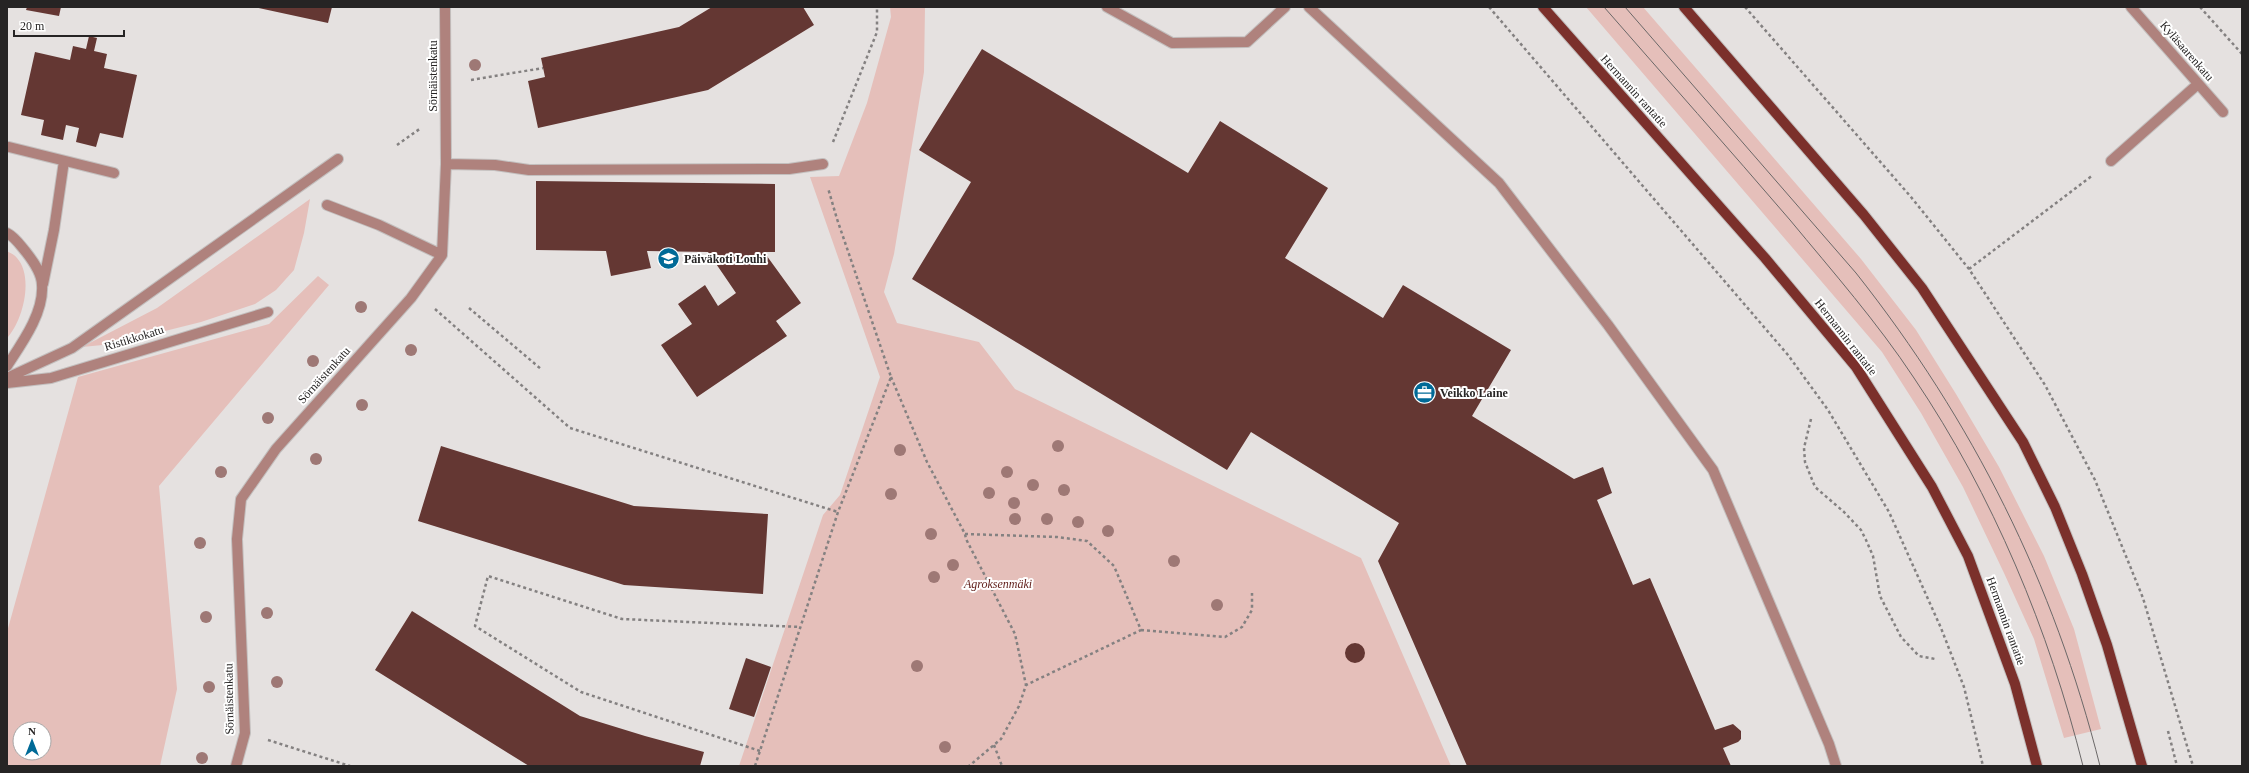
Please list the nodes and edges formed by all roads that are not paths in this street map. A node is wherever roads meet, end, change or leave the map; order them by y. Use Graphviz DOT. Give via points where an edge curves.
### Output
graph roads {
  1 [pos="445,7"];
  2 [pos="1107,7"];
  3 [pos="1285,7"];
  4 [pos="1309,7"];
  5 [pos="1543,7"];
  6 [pos="1684,7"];
  7 [pos="2131,7"];
  8 [pos="2198,84"];
  9 [pos="2223,112"];
  10 [pos="9,147"];
  11 [pos="338,159"];
  12 [pos="64,161"];
  13 [pos="2111,161"];
  14 [pos="446,164"];
  15 [pos="823,164"];
  16 [pos="114,174"];
  17 [pos="327,205"];
  18 [pos="7,233"];
  19 [pos="442,255"];
  20 [pos="43,284"];
  21 [pos="268,312"];
  22 [pos="7,366"];
  23 [pos="7,378"];
  24 [pos="7,383"];
  25 [pos="236,766"];
  26 [pos="1836,766"];
  27 [pos="2036,766"];
  28 [pos="2142,766"];
  1 -- 14 [label="street, Sörnäistenkatu"];
  2 -- 3 [label="street" via="1172,43 1247,42"];
  4 -- 26 [label="street" via="1499,183 1608,325 1713,470"];
  5 -- 27 [label="main road, Hermannin rantatie" via="1765,258 1856,367 1932,487 1968,556 2015,684"];
  6 -- 28 [label="main road" via="1864,215 1922,288 2023,442 2055,507 2082,574"];
  7 -- 8 [label="street, Kyläsaarenkatu"];
  8 -- 9 [label="street, Kyläsaarenkatu"];
  8 -- 13 [label="street"];
  10 -- 12 [label="street"];
  11 -- 23 [label="street" via="72,348"];
  12 -- 16 [label="street"];
  12 -- 20 [label="street"];
  14 -- 15 [label="street" via="495,165 537,170 789,169"];
  14 -- 19 [label="street, Sörnäistenkatu"];
  17 -- 19 [label="street" via="379,225"];
  18 -- 20 [label="street" via="13,236 35,264"];
  19 -- 25 [label="street, Sörnäistenkatu" via="415,292 276,449 241,499 237,539 244,733"];
  20 -- 22 [label="street" via="40,307"];
  21 -- 24 [label="street, Ristikkokatu" via="51,378"];
}
